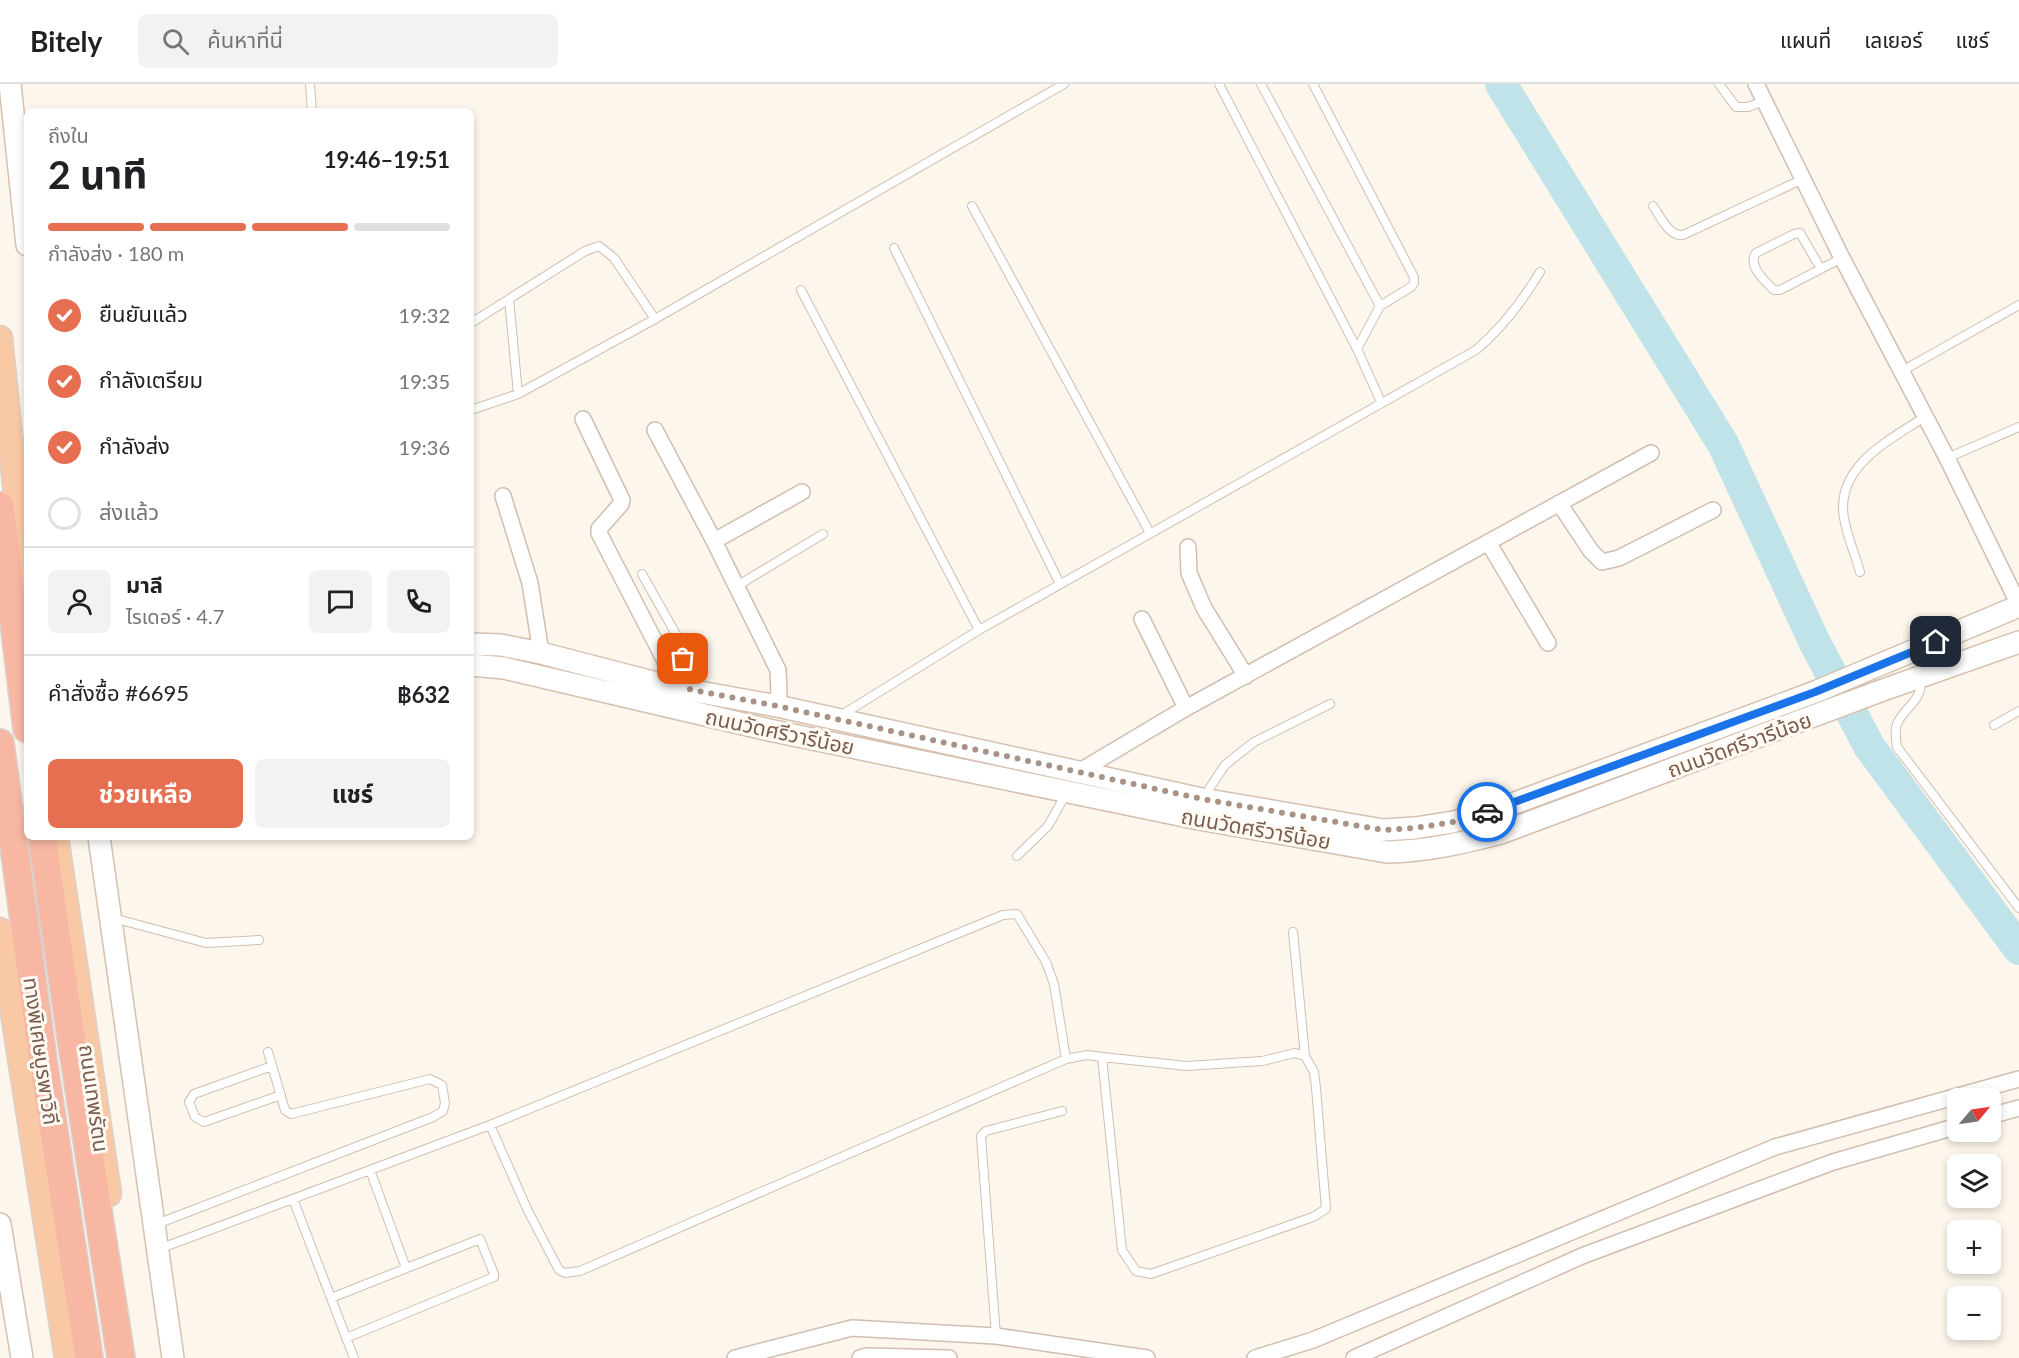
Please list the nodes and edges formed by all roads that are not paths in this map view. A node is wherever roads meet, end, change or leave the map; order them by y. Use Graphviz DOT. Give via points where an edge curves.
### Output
graph roads {
  1 [pos="10,84"];
  2 [pos="310,84"];
  3 [pos="1064,84"];
  4 [pos="1219,84"];
  5 [pos="1261,84"];
  6 [pos="1313,84"];
  7 [pos="1719,84"];
  8 [pos="1756,84"];
  9 [pos="1764,101"];
  10 [pos="312,108"];
  11 [pos="1803,179"];
  12 [pos="972,206"];
  13 [pos="1653,206"];
  14 [pos="24,217"];
  15 [pos="894,248"];
  16 [pos="1842,258"];
  17 [pos="1821,269"];
  18 [pos="1540,272"];
  19 [pos="801,290"];
  20 [pos="509,299"];
  21 [pos="2019,305"];
  22 [pos="1380,306"];
  23 [pos="655,319"];
  24 [pos="474,321"];
  25 [pos="0,338"];
  26 [pos="1357,349"];
  27 [pos="1902,371"];
  28 [pos="518,394"];
  29 [pos="1381,402"];
  30 [pos="474,409"];
  31 [pos="1926,416"];
  32 [pos="583,419"];
  33 [pos="2019,427"];
  34 [pos="655,430"];
  35 [pos="1651,453"];
  36 [pos="1947,458"];
  37 [pos="802,492"];
  38 [pos="503,496"];
  39 [pos="1559,503"];
  40 [pos="0,506"];
  41 [pos="1713,510"];
  42 [pos="1150,533"];
  43 [pos="823,534"];
  44 [pos="714,541"];
  45 [pos="1488,542"];
  46 [pos="1188,547"];
  47 [pos="1860,572"];
  48 [pos="24,573"];
  49 [pos="642,574"];
  50 [pos="1060,584"];
  51 [pos="737,586"];
  52 [pos="2019,605"];
  53 [pos="1142,619"];
  54 [pos="979,630"];
  55 [pos="2019,642"];
  56 [pos="474,644"];
  57 [pos="1548,644"];
  58 [pos="541,653"];
  59 [pos="474,665"];
  60 [pos="1246,676"];
  61 [pos="1921,677"];
  62 [pos="680,688"];
  63 [pos="24,704"];
  64 [pos="1330,704"];
  65 [pos="777,706"];
  66 [pos="1186,708"];
  67 [pos="2019,711"];
  68 [pos="835,719"];
  69 [pos="1994,725"];
  70 [pos="0,743"];
  71 [pos="1080,771"];
  72 [pos="1068,791"];
  73 [pos="1202,799"];
  74 [pos="42,840"];
  75 [pos="56,840"];
  76 [pos="99,840"];
  77 [pos="1017,856"];
  78 [pos="2019,908"];
  79 [pos="111,918"];
  80 [pos="0,930"];
  81 [pos="1293,932"];
  82 [pos="259,940"];
  83 [pos="268,1052"];
  84 [pos="1305,1056"];
  85 [pos="1102,1057"];
  86 [pos="1066,1059"];
  87 [pos="272,1066"];
  88 [pos="2019,1079"];
  89 [pos="281,1095"];
  90 [pos="2019,1108"];
  91 [pos="1062,1111"];
  92 [pos="2001,1113"];
  93 [pos="490,1125"];
  94 [pos="1947,1129"];
  95 [pos="370,1170"];
  96 [pos="293,1199"];
  97 [pos="0,1224"];
  98 [pos="155,1225"];
  99 [pos="1572,1232"];
  100 [pos="159,1249"];
  101 [pos="1582,1256"];
  102 [pos="4,1262"];
  103 [pos="406,1268"];
  104 [pos="331,1298"];
  105 [pos="996,1336"];
  106 [pos="346,1338"];
  107 [pos="744,1357"];
  108 [pos="22,1358"];
  109 [pos="67,1358"];
  110 [pos="89,1358"];
  111 [pos="121,1358"];
  112 [pos="133,1358"];
  113 [pos="173,1358"];
  114 [pos="354,1358"];
  115 [pos="860,1358"];
  116 [pos="949,1358"];
  117 [pos="1147,1358"];
  118 [pos="1254,1358"];
  119 [pos="1354,1358"];
  1 -- 14 [label="main road"];
  2 -- 10 [label="lane"];
  3 -- 23 [label="lane"];
  4 -- 26 [label="lane"];
  5 -- 22 [label="lane"];
  6 -- 22 [label="lane" via="1414,277 1411,287"];
  7 -- 9 [label="lane" via="1736,107"];
  8 -- 9 [label="street"];
  9 -- 11 [label="street"];
  11 -- 13 [label="lane" via="1683,235 1672,232"];
  11 -- 16 [label="street"];
  12 -- 42 [label="lane"];
  15 -- 50 [label="lane"];
  16 -- 17 [label="lane"];
  16 -- 27 [label="street"];
  17 -- 17 [label="lane" via="1800,233 1752,258 1752,264 1774,290"];
  18 -- 29 [label="lane" via="1518,309 1476,350"];
  19 -- 54 [label="lane"];
  20 -- 23 [label="lane" via="599,246 614,258"];
  20 -- 24 [label="lane"];
  20 -- 28 [label="lane"];
  21 -- 27 [label="lane"];
  22 -- 26 [label="lane"];
  23 -- 28 [label="lane"];
  25 -- 48 [label="highway"];
  26 -- 29 [label="lane"];
  27 -- 31 [label="street"];
  28 -- 30 [label="lane"];
  29 -- 42 [label="lane"];
  31 -- 36 [label="street"];
  31 -- 47 [label="lane" via="1867,456 1853,472 1844,497 1844,517"];
  32 -- 62 [label="street" via="622,500 599,533"];
  33 -- 36 [label="lane"];
  34 -- 44 [label="street"];
  35 -- 39 [label="street"];
  36 -- 52 [label="street"];
  37 -- 44 [label="street"];
  38 -- 58 [label="street" via="530,583"];
  39 -- 41 [label="street" via="1602,562 1619,558"];
  39 -- 45 [label="street"];
  40 -- 63 [label="highway"];
  42 -- 50 [label="lane"];
  43 -- 51 [label="lane"];
  44 -- 51 [label="street"];
  45 -- 57 [label="street"];
  45 -- 60 [label="street"];
  46 -- 60 [label="street" via="1189,573 1204,608"];
  49 -- 62 [label="lane" via="677,636"];
  50 -- 54 [label="lane"];
  51 -- 65 [label="street" via="778,670"];
  52 -- 73 [label="main road, ถนนวัดศรีวารีน้อย" via="1815,692 1496,810 1453,822 1383,830"];
  53 -- 66 [label="street"];
  54 -- 68 [label="lane"];
  55 -- 61 [label="main road, ถนนวัดศรีวารีน้อย"];
  56 -- 58 [label="main road, ถนนวัดศรีวารีน้อย"];
  58 -- 62 [label="main road, ถนนวัดศรีวารีน้อย"];
  59 -- 72 [label="main road, ถนนวัดศรีวารีน้อย" via="504,668 769,730"];
  60 -- 66 [label="street"];
  61 -- 72 [label="main road, ถนนวัดศรีวารีน้อย" via="1501,833 1418,851 1375,850"];
  61 -- 78 [label="lane" via="1919,697 1898,722 1897,747"];
  62 -- 65 [label="main road, ถนนวัดศรีวารีน้อย"];
  64 -- 73 [label="lane" via="1254,742 1225,765"];
  65 -- 68 [label="main road, ถนนวัดศรีวารีน้อย"];
  66 -- 71 [label="street"];
  67 -- 69 [label="lane"];
  68 -- 71 [label="main road, ถนนวัดศรีวารีน้อย"];
  70 -- 110 [label="highway, ทางพิเศษบูรพาวิถี"];
  71 -- 73 [label="main road, ถนนวัดศรีวารีน้อย"];
  72 -- 77 [label="lane" via="1048,826"];
  74 -- 111 [label="highway, ทางพิเศษบูรพาวิถี"];
  75 -- 112 [label="highway, ถนนเทพรัตน"];
  76 -- 79 [label="main road, ถนนเทพรัตน"];
  79 -- 82 [label="lane" via="206,943"];
  79 -- 98 [label="main road, ถนนเทพรัตน"];
  80 -- 109 [label="highway"];
  81 -- 84 [label="lane"];
  83 -- 87 [label="lane"];
  84 -- 85 [label="lane" via="1294,1053 1262,1061 1187,1066"];
  84 -- 85 [label="lane" via="1314,1071 1326,1209 1320,1215 1151,1274 1136,1271 1122,1250"];
  85 -- 86 [label="lane"];
  86 -- 93 [label="lane" via="580,1271 565,1273 559,1270 528,1211"];
  86 -- 93 [label="lane" via="1054,984 1046,962 1017,914 1012,914"];
  87 -- 89 [label="lane"];
  87 -- 89 [label="lane" via="194,1094 189,1102 195,1117 204,1122"];
  88 -- 99 [label="street" via="1775,1148"];
  89 -- 98 [label="lane" via="285,1110 296,1114 430,1079 442,1085 445,1103 443,1111 433,1117"];
  90 -- 92 [label="street"];
  91 -- 105 [label="lane" via="986,1131 981,1136"];
  93 -- 95 [label="lane"];
  94 -- 101 [label="street" via="1833,1162"];
  95 -- 96 [label="lane"];
  95 -- 103 [label="lane"];
  96 -- 100 [label="lane"];
  96 -- 104 [label="lane"];
  97 -- 102 [label="main road"];
  98 -- 100 [label="main road, ถนนเทพรัตน"];
  99 -- 101 [label="street"];
  99 -- 118 [label="street" via="1313,1340"];
  100 -- 113 [label="main road, ถนนเทพรัตน"];
  101 -- 119 [label="street"];
  102 -- 108 [label="main road"];
  103 -- 104 [label="lane"];
  103 -- 106 [label="lane" via="480,1239 495,1276"];
  104 -- 106 [label="lane"];
  105 -- 107 [label="street" via="852,1328"];
  105 -- 117 [label="street"];
  106 -- 114 [label="lane"];
  115 -- 116 [label="street"];
}
